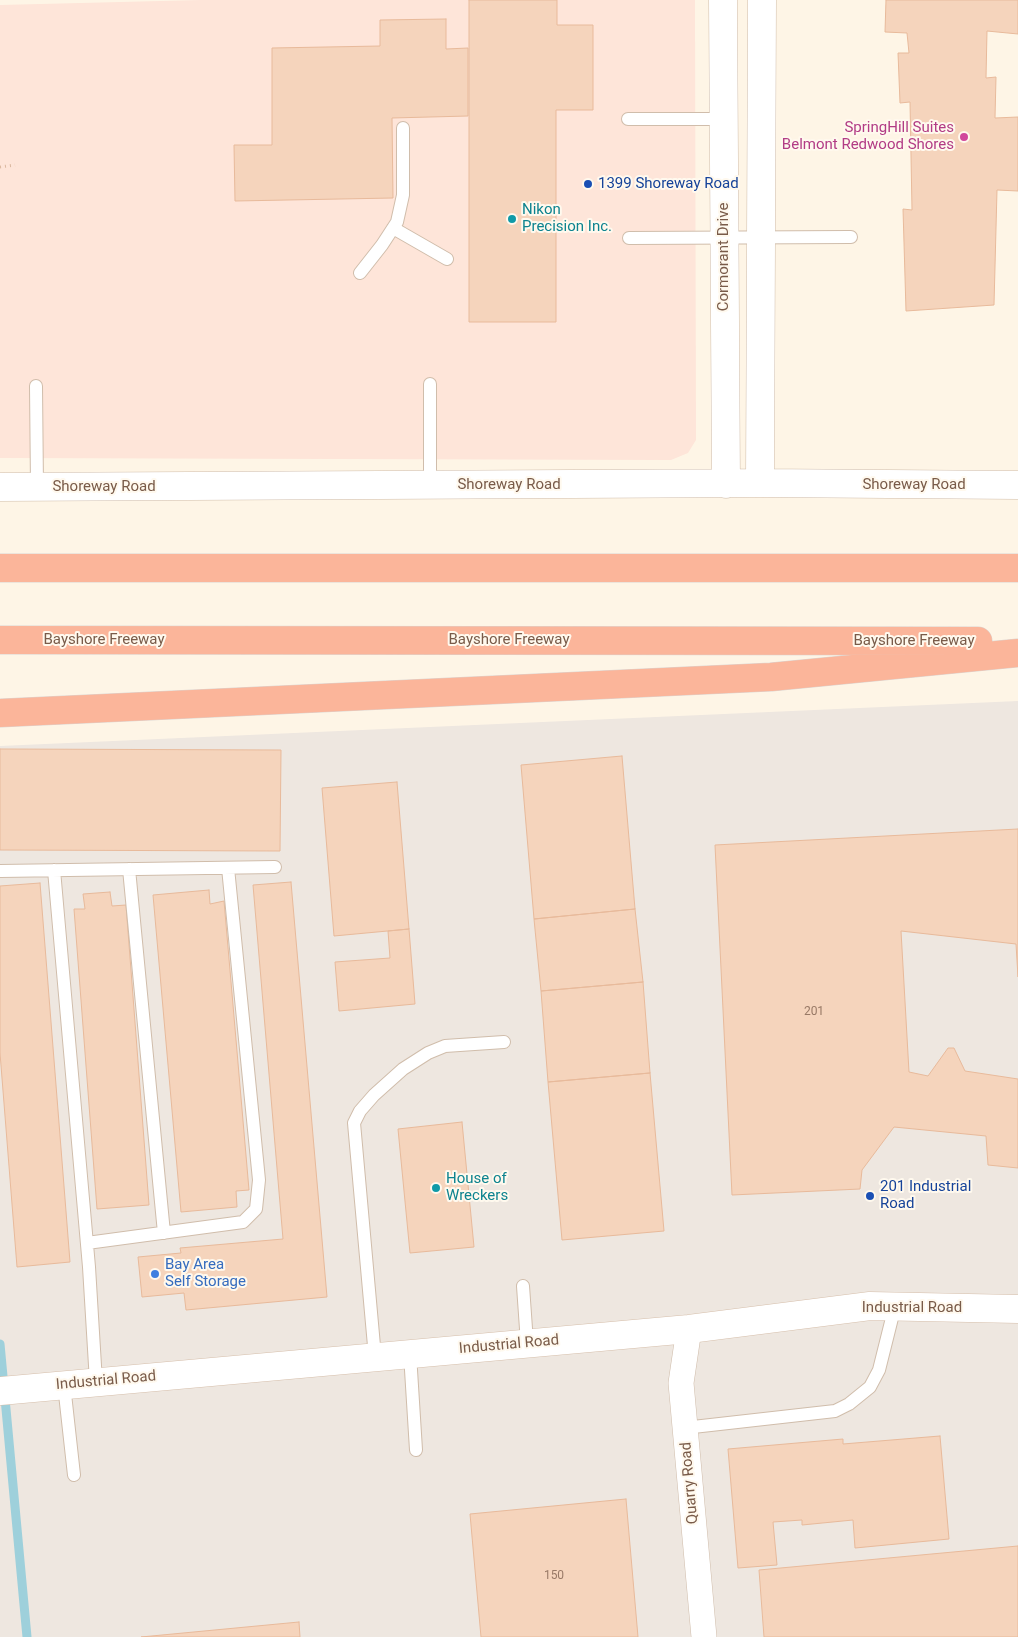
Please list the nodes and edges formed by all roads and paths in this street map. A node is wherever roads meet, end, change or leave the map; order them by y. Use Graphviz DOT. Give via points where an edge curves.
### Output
graph roads {
  1 [pos="723,0"];
  2 [pos="762,0"];
  3 [pos="628,119"];
  4 [pos="723,119"];
  5 [pos="403,128"];
  6 [pos="15,165"];
  7 [pos="0,167"];
  8 [pos="393,228"];
  9 [pos="761,236"];
  10 [pos="724,237"];
  11 [pos="851,237"];
  12 [pos="629,238"];
  13 [pos="447,259"];
  14 [pos="360,273"];
  15 [pos="430,384"];
  16 [pos="36,386"];
  17 [pos="760,483"];
  18 [pos="726,484"];
  19 [pos="430,486"];
  20 [pos="1018,486"];
  21 [pos="0,487"];
  22 [pos="36,487"];
  23 [pos="0,568"];
  24 [pos="1018,568"];
  25 [pos="0,640"];
  26 [pos="1018,641"];
  27 [pos="1018,653"];
  28 [pos="0,713"];
  29 [pos="275,867"];
  30 [pos="228,868"];
  31 [pos="129,869"];
  32 [pos="54,870"];
  33 [pos="0,871"];
  34 [pos="504,1042"];
  35 [pos="164,1233"];
  36 [pos="87,1243"];
  37 [pos="522,1286"];
  38 [pos="895,1306"];
  39 [pos="1018,1309"];
  40 [pos="689,1328"];
  41 [pos="527,1343"];
  42 [pos="410,1354"];
  43 [pos="375,1357"];
  44 [pos="96,1382"];
  45 [pos="57,1386"];
  46 [pos="0,1391"];
  47 [pos="684,1428"];
  48 [pos="416,1450"];
  49 [pos="74,1475"];
  50 [pos="704,1637"];
  1 -- 4 [label="street, Cormorant Drive"];
  2 -- 9 [label="street"];
  3 -- 4 [label="lane"];
  4 -- 10 [label="street, Cormorant Drive"];
  5 -- 8 [label="lane" via="403,195"];
  6 -- 7 [label="path"];
  8 -- 13 [label="lane"];
  8 -- 14 [label="lane"];
  9 -- 10 [label="lane"];
  9 -- 11 [label="lane"];
  9 -- 17 [label="street"];
  10 -- 12 [label="lane"];
  10 -- 18 [label="street, Cormorant Drive"];
  15 -- 19 [label="lane"];
  16 -- 22 [label="lane"];
  17 -- 18 [label="street, Shoreway Road"];
  17 -- 20 [label="street, Shoreway Road"];
  18 -- 19 [label="street, Shoreway Road"];
  19 -- 22 [label="street, Shoreway Road"];
  21 -- 22 [label="street, Shoreway Road"];
  23 -- 24 [label="highway"];
  25 -- 26 [label="highway, Bayshore Freeway"];
  27 -- 28 [label="highway" via="771,676"];
  29 -- 30 [label="lane"];
  30 -- 31 [label="lane"];
  30 -- 35 [label="lane" via="259,1180 256,1209 243,1222"];
  31 -- 32 [label="lane"];
  31 -- 35 [label="lane"];
  32 -- 33 [label="lane"];
  32 -- 36 [label="lane"];
  34 -- 43 [label="lane" via="445,1046 428,1053 403,1069 374,1095 354,1123"];
  35 -- 36 [label="lane"];
  36 -- 44 [label="lane"];
  37 -- 41 [label="lane"];
  38 -- 39 [label="street, Industrial Road"];
  38 -- 40 [label="street, Industrial Road" via="870,1306"];
  38 -- 47 [label="lane" via="879,1370 870,1387 849,1404 835,1411"];
  40 -- 41 [label="street, Industrial Road"];
  40 -- 47 [label="street, Quarry Road" via="681,1383"];
  41 -- 42 [label="street, Industrial Road"];
  42 -- 43 [label="street, Industrial Road"];
  42 -- 48 [label="lane"];
  43 -- 44 [label="street, Industrial Road"];
  44 -- 45 [label="street, Industrial Road"];
  45 -- 46 [label="street, Industrial Road"];
  45 -- 49 [label="lane"];
  47 -- 50 [label="street, Quarry Road"];
}
